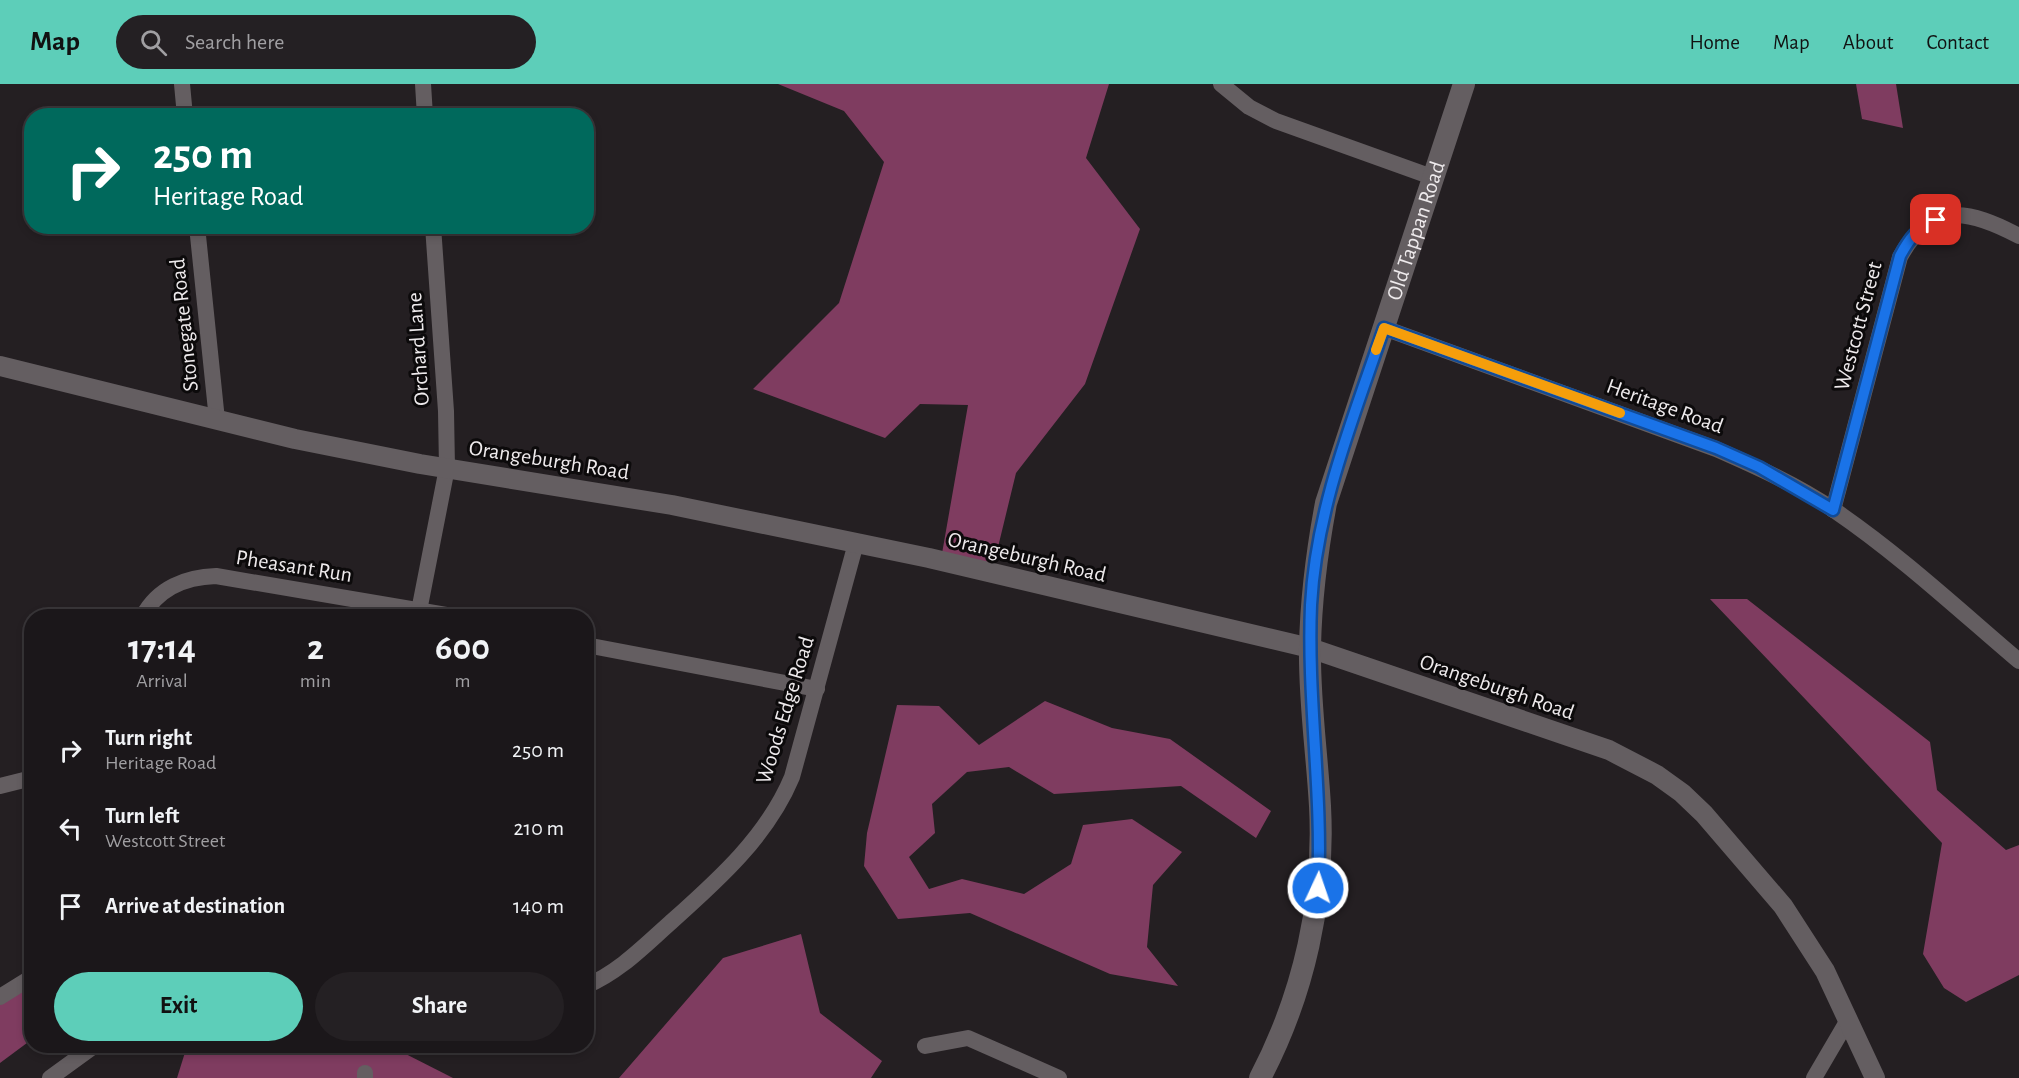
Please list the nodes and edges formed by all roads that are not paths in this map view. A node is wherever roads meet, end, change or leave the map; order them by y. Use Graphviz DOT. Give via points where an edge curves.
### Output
graph roads {
  1 [pos="182,84"];
  2 [pos="423,84"];
  3 [pos="1221,84"];
  4 [pos="1464,84"];
  5 [pos="184,108"];
  6 [pos="424,108"];
  7 [pos="1432,177"];
  8 [pos="198,234"];
  9 [pos="434,234"];
  10 [pos="2019,236"];
  11 [pos="1384,328"];
  12 [pos="0,366"];
  13 [pos="217,420"];
  14 [pos="447,468"];
  15 [pos="1833,510"];
  16 [pos="856,543"];
  17 [pos="148,609"];
  18 [pos="396,609"];
  19 [pos="419,609"];
  20 [pos="594,647"];
  21 [pos="1310,648"];
  22 [pos="2019,661"];
  23 [pos="817,689"];
  24 [pos="24,780"];
  25 [pos="0,786"];
  26 [pos="24,982"];
  27 [pos="594,982"];
  28 [pos="0,997"];
  29 [pos="1848,1020"];
  30 [pos="925,1046"];
  31 [pos="84,1053"];
  32 [pos="50,1078"];
  33 [pos="1059,1078"];
  34 [pos="1260,1078"];
  35 [pos="1814,1078"];
  36 [pos="1875,1078"];
  1 -- 5 [label="street"];
  2 -- 6 [label="street"];
  3 -- 7 [label="street" via="1249,107 1276,120"];
  4 -- 7 [label="main road, Old Tappan Road"];
  7 -- 11 [label="main road, Old Tappan Road"];
  8 -- 13 [label="street, Stonegate Road"];
  9 -- 14 [label="street, Orchard Lane"];
  10 -- 15 [label="street, Westcott Street" via="1979,217 1961,214 1931,222 1908,241 1900,256"];
  11 -- 15 [label="street, Heritage Road" via="1716,448 1759,467"];
  11 -- 21 [label="main road, Old Tappan Road" via="1326,503 1316,558"];
  12 -- 13 [label="street, Orangeburgh Road"];
  13 -- 14 [label="street, Orangeburgh Road"];
  14 -- 16 [label="street, Orangeburgh Road" via="672,505"];
  14 -- 19 [label="street, Orchard Lane"];
  15 -- 22 [label="street, Heritage Road" via="1876,540"];
  16 -- 21 [label="street, Orangeburgh Road"];
  16 -- 23 [label="street, Woods Edge Road"];
  17 -- 18 [label="street, Pheasant Run" via="167,589 199,577 216,576"];
  20 -- 23 [label="street"];
  21 -- 29 [label="street, Orangeburgh Road" via="1609,750 1657,775 1704,814 1783,906 1825,971"];
  21 -- 34 [label="main road, Old Tappan Road" via="1320,808 1318,888 1301,976 1288,1019"];
  23 -- 27 [label="street, Woods Edge Road" via="792,777 770,819 704,892 622,967"];
  24 -- 25 [label="street"];
  26 -- 28 [label="street"];
  29 -- 35 [label="street"];
  29 -- 36 [label="street, Orangeburgh Road"];
  30 -- 33 [label="street" via="968,1038"];
  31 -- 32 [label="street"];
}
